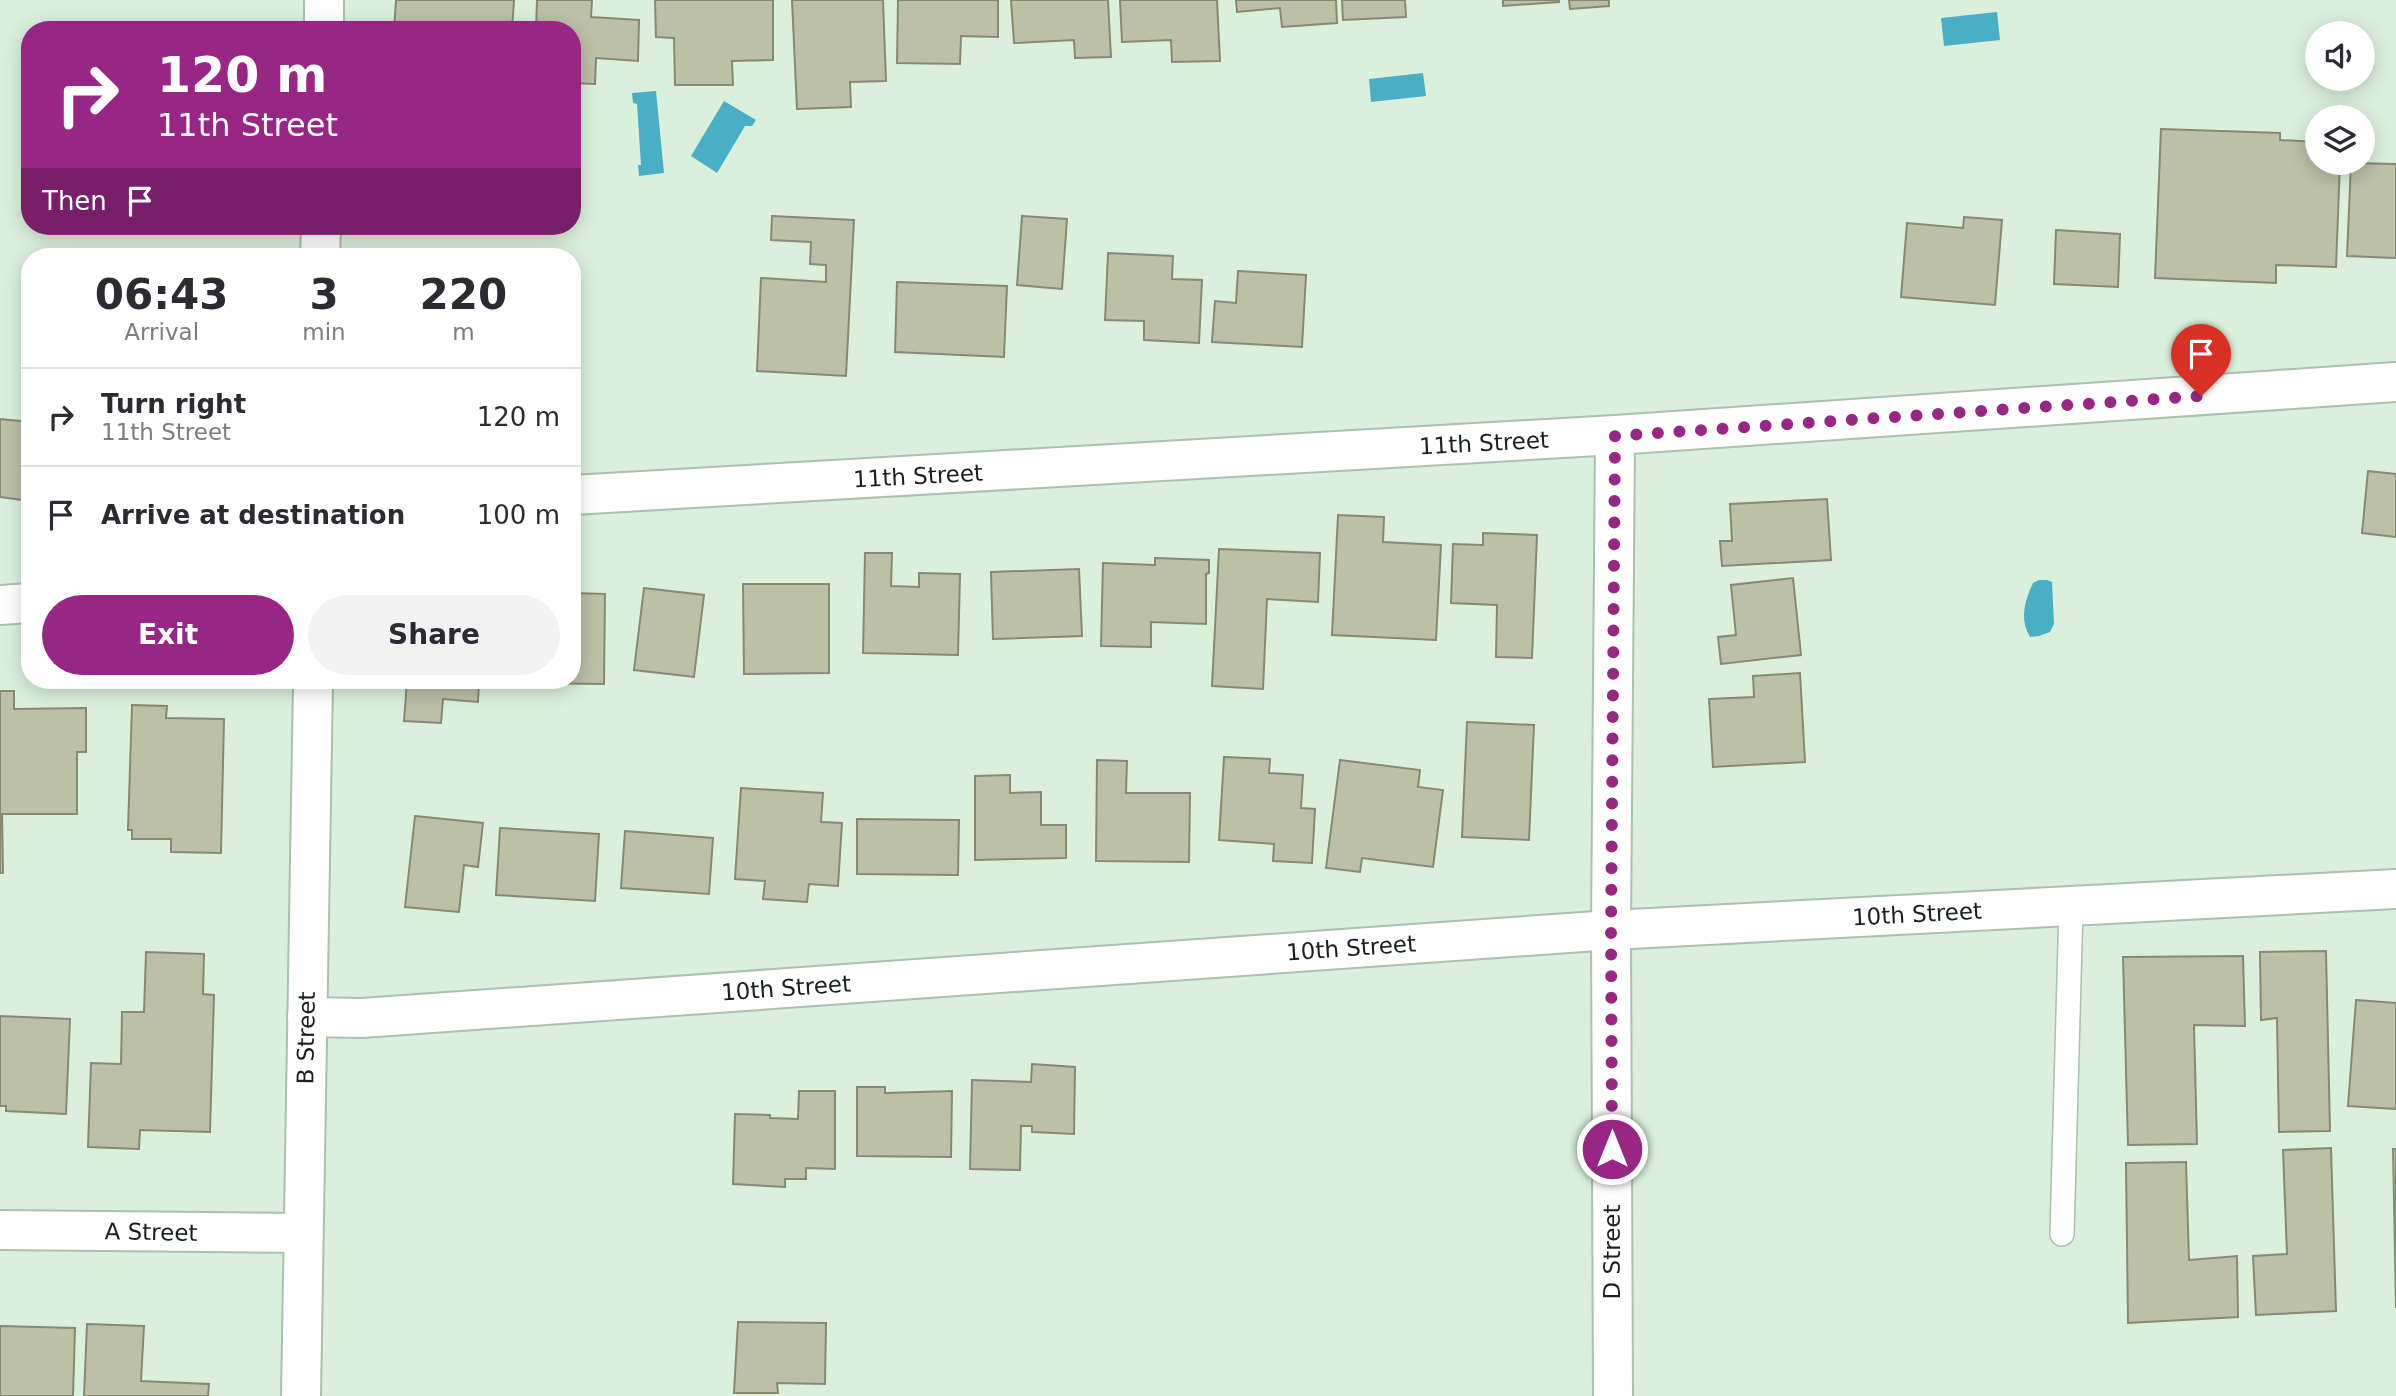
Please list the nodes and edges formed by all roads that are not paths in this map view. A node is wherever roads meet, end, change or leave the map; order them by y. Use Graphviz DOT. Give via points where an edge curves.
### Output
graph roads {
  1 [pos="324,0"];
  2 [pos="324,21"];
  3 [pos="2396,382"];
  4 [pos="1615,436"];
  5 [pos="581,494"];
  6 [pos="21,604"];
  7 [pos="0,605"];
  8 [pos="313,689"];
  9 [pos="2396,889"];
  10 [pos="2071,906"];
  11 [pos="1611,930"];
  12 [pos="307,1017"];
  13 [pos="0,1230"];
  14 [pos="302,1234"];
  15 [pos="2062,1234"];
  16 [pos="301,1396"];
  17 [pos="1613,1396"];
  1 -- 2 [label="street"];
  3 -- 4 [label="street, 11th Street"];
  4 -- 5 [label="street, 11th Street"];
  4 -- 11 [label="street, D Street"];
  6 -- 7 [label="street"];
  8 -- 12 [label="street, B Street"];
  9 -- 10 [label="street, 10th Street"];
  10 -- 11 [label="street, 10th Street"];
  10 -- 15 [label="lane"];
  11 -- 12 [label="street, 10th Street" via="376,1017"];
  11 -- 17 [label="street, D Street"];
  12 -- 14 [label="street, B Street"];
  13 -- 14 [label="street, A Street"];
  14 -- 16 [label="street, B Street"];
}
